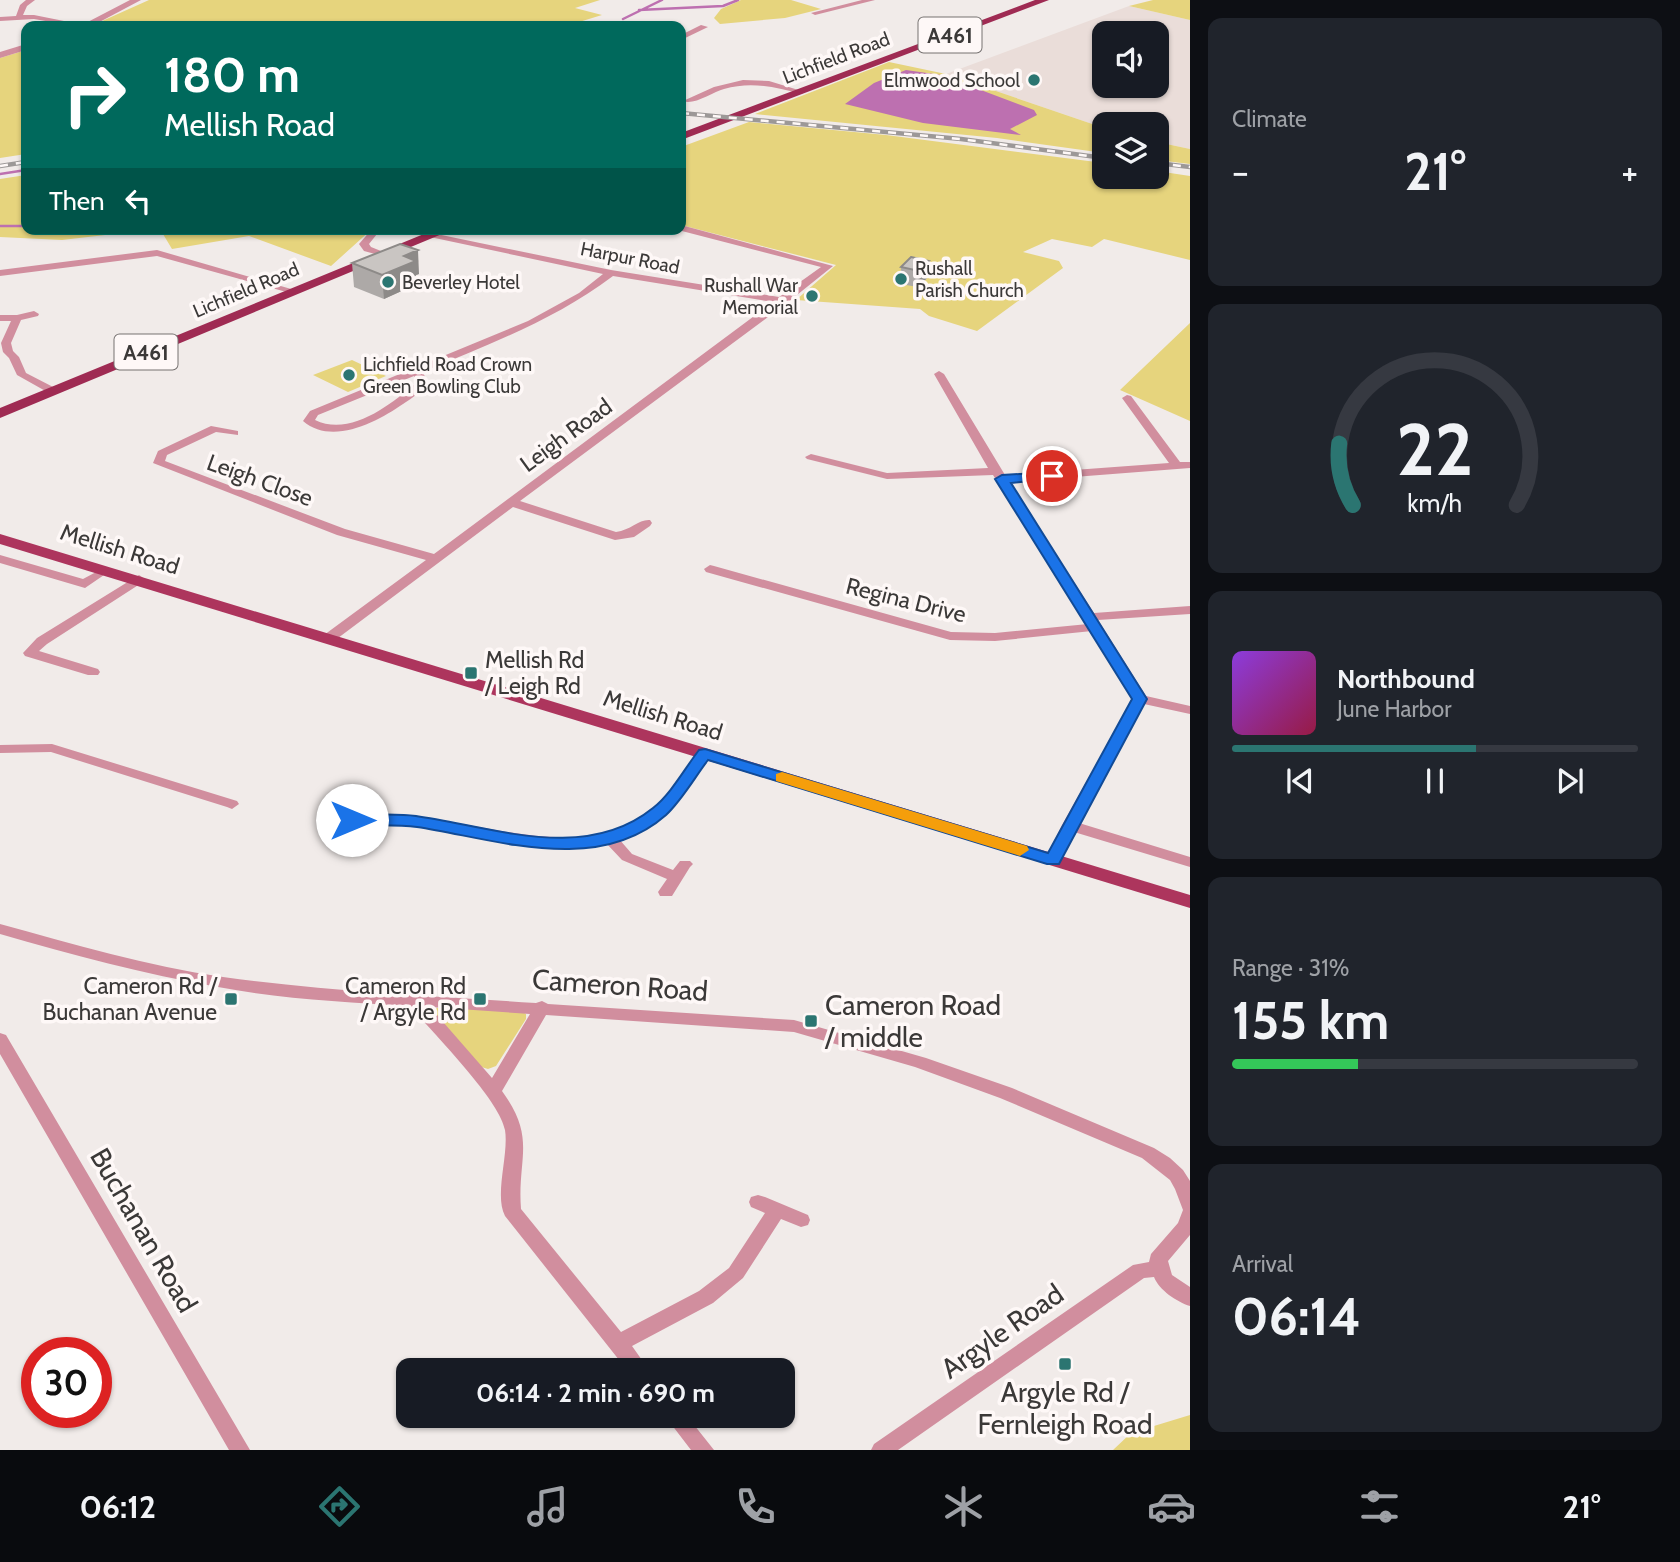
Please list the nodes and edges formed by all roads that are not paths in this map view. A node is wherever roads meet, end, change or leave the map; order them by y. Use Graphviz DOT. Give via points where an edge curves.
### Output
graph roads {
  1 [pos="32,0"];
  2 [pos="137,0"];
  3 [pos="871,0"];
  4 [pos="1044,0"];
  5 [pos="815,13"];
  6 [pos="19,17"];
  7 [pos="0,19"];
  8 [pos="48,21"];
  9 [pos="95,21"];
  10 [pos="704,27"];
  11 [pos="686,34"];
  12 [pos="21,49"];
  13 [pos="0,55"];
  14 [pos="801,92"];
  15 [pos="688,97"];
  16 [pos="686,135"];
  17 [pos="686,229"];
  18 [pos="372,235"];
  19 [pos="427,235"];
  20 [pos="447,235"];
  21 [pos="383,255"];
  22 [pos="0,273"];
  23 [pos="611,273"];
  24 [pos="293,291"];
  25 [pos="783,301"];
  26 [pos="34,314"];
  27 [pos="0,318"];
  28 [pos="17,318"];
  29 [pos="418,370"];
  30 [pos="939,374"];
  31 [pos="53,391"];
  32 [pos="1127,398"];
  33 [pos="1150,411"];
  34 [pos="1137,412"];
  35 [pos="0,413"];
  36 [pos="234,433"];
  37 [pos="811,457"];
  38 [pos="1184,466"];
  39 [pos="999,475"];
  40 [pos="510,502"];
  41 [pos="642,523"];
  42 [pos="0,539"];
  43 [pos="434,558"];
  44 [pos="0,559"];
  45 [pos="711,569"];
  46 [pos="98,575"];
  47 [pos="139,579"];
  48 [pos="1190,610"];
  49 [pos="1092,622"];
  50 [pos="329,638"];
  51 [pos="93,671"];
  52 [pos="1140,699"];
  53 [pos="1190,710"];
  54 [pos="0,749"];
  55 [pos="705,753"];
  56 [pos="228,798"];
  57 [pos="326,822"];
  58 [pos="1069,825"];
  59 [pos="610,838"];
  60 [pos="1053,860"];
  61 [pos="1190,862"];
  62 [pos="685,864"];
  63 [pos="675,877"];
  64 [pos="666,892"];
  65 [pos="1190,902"];
  66 [pos="0,929"];
  67 [pos="414,1000"];
  68 [pos="542,1007"];
  69 [pos="0,1039"];
  70 [pos="493,1091"];
  71 [pos="758,1202"];
  72 [pos="1190,1207"];
  73 [pos="776,1211"];
  74 [pos="1190,1214"];
  75 [pos="801,1220"];
  76 [pos="1159,1269"];
  77 [pos="1190,1298"];
  78 [pos="617,1344"];
  79 [pos="629,1358"];
  80 [pos="685,1428"];
  81 [pos="240,1450"];
  82 [pos="704,1450"];
  83 [pos="881,1450"];
  1 -- 6 [label="street"];
  2 -- 9 [label="street"];
  3 -- 5 [label="street"];
  4 -- 14 [label="highway, Lichfield Road / A461"];
  6 -- 7 [label="street"];
  6 -- 8 [label="street"];
  10 -- 11 [label="street"];
  12 -- 13 [label="street"];
  14 -- 15 [label="street" via="745,80"];
  14 -- 16 [label="highway, Lichfield Road / A461"];
  17 -- 25 [label="street, Leigh Road" via="828,266"];
  18 -- 21 [label="street" via="364,244"];
  19 -- 21 [label="highway, Lichfield Road / A461"];
  20 -- 23 [label="street, Harpur Road"];
  21 -- 24 [label="highway, Lichfield Road / A461"];
  22 -- 24 [label="street" via="157,253"];
  23 -- 25 [label="street, Harpur Road"];
  23 -- 29 [label="street" via="554,313"];
  24 -- 31 [label="highway, Lichfield Road / A461"];
  25 -- 40 [label="street, Leigh Road"];
  26 -- 28 [label="street"];
  27 -- 28 [label="street"];
  28 -- 31 [label="street" via="6,343 8,352 22,374"];
  29 -- 29 [label="street" via="314,412 309,421 332,430 353,427 420,386"];
  30 -- 39 [label="street"];
  31 -- 35 [label="highway, Lichfield Road / A461"];
  32 -- 34 [label="street"];
  33 -- 34 [label="street"];
  34 -- 38 [label="street"];
  36 -- 43 [label="street, Leigh Close" via="215,428 162,453 159,463 341,532"];
  37 -- 39 [label="street" via="887,477"];
  38 -- 39 [label="street"];
  39 -- 49 [label="street"];
  40 -- 41 [label="street" via="615,536 631,534"];
  40 -- 43 [label="street, Leigh Road"];
  42 -- 47 [label="main road, Mellish Road"];
  43 -- 50 [label="street, Leigh Road"];
  44 -- 46 [label="street" via="85,584"];
  45 -- 49 [label="street, Regina Drive" via="950,636 995,637"];
  47 -- 50 [label="main road, Mellish Road"];
  47 -- 51 [label="street" via="30,653"];
  48 -- 49 [label="street, Regina Drive"];
  49 -- 52 [label="street"];
  50 -- 55 [label="main road, Mellish Road"];
  52 -- 53 [label="street"];
  52 -- 58 [label="street"];
  54 -- 56 [label="street" via="52,748"];
  55 -- 59 [label="street" via="661,810"];
  55 -- 60 [label="main road, Mellish Road"];
  57 -- 59 [label="street" via="353,814 540,844"];
  58 -- 60 [label="street"];
  58 -- 61 [label="street"];
  59 -- 63 [label="street" via="627,857"];
  60 -- 65 [label="main road, Mellish Road"];
  62 -- 63 [label="street"];
  63 -- 64 [label="street"];
  66 -- 67 [label="street, Cameron Road" via="83,953 220,982"];
  67 -- 68 [label="street, Cameron Road"];
  67 -- 70 [label="street"];
  68 -- 70 [label="street"];
  68 -- 72 [label="street, Cameron Road" via="794,1026 920,1062 1148,1153 1179,1175"];
  69 -- 81 [label="street, Buchanan Road"];
  70 -- 78 [label="street" via="513,1123 512,1212"];
  71 -- 73 [label="street"];
  73 -- 75 [label="street"];
  73 -- 78 [label="street" via="736,1273 706,1297"];
  74 -- 76 [label="street" via="1179,1237 1162,1252"];
  76 -- 77 [label="street" via="1164,1279"];
  76 -- 83 [label="street, Argyle Road" via="1139,1270"];
  78 -- 79 [label="street"];
  80 -- 82 [label="street"];
}
